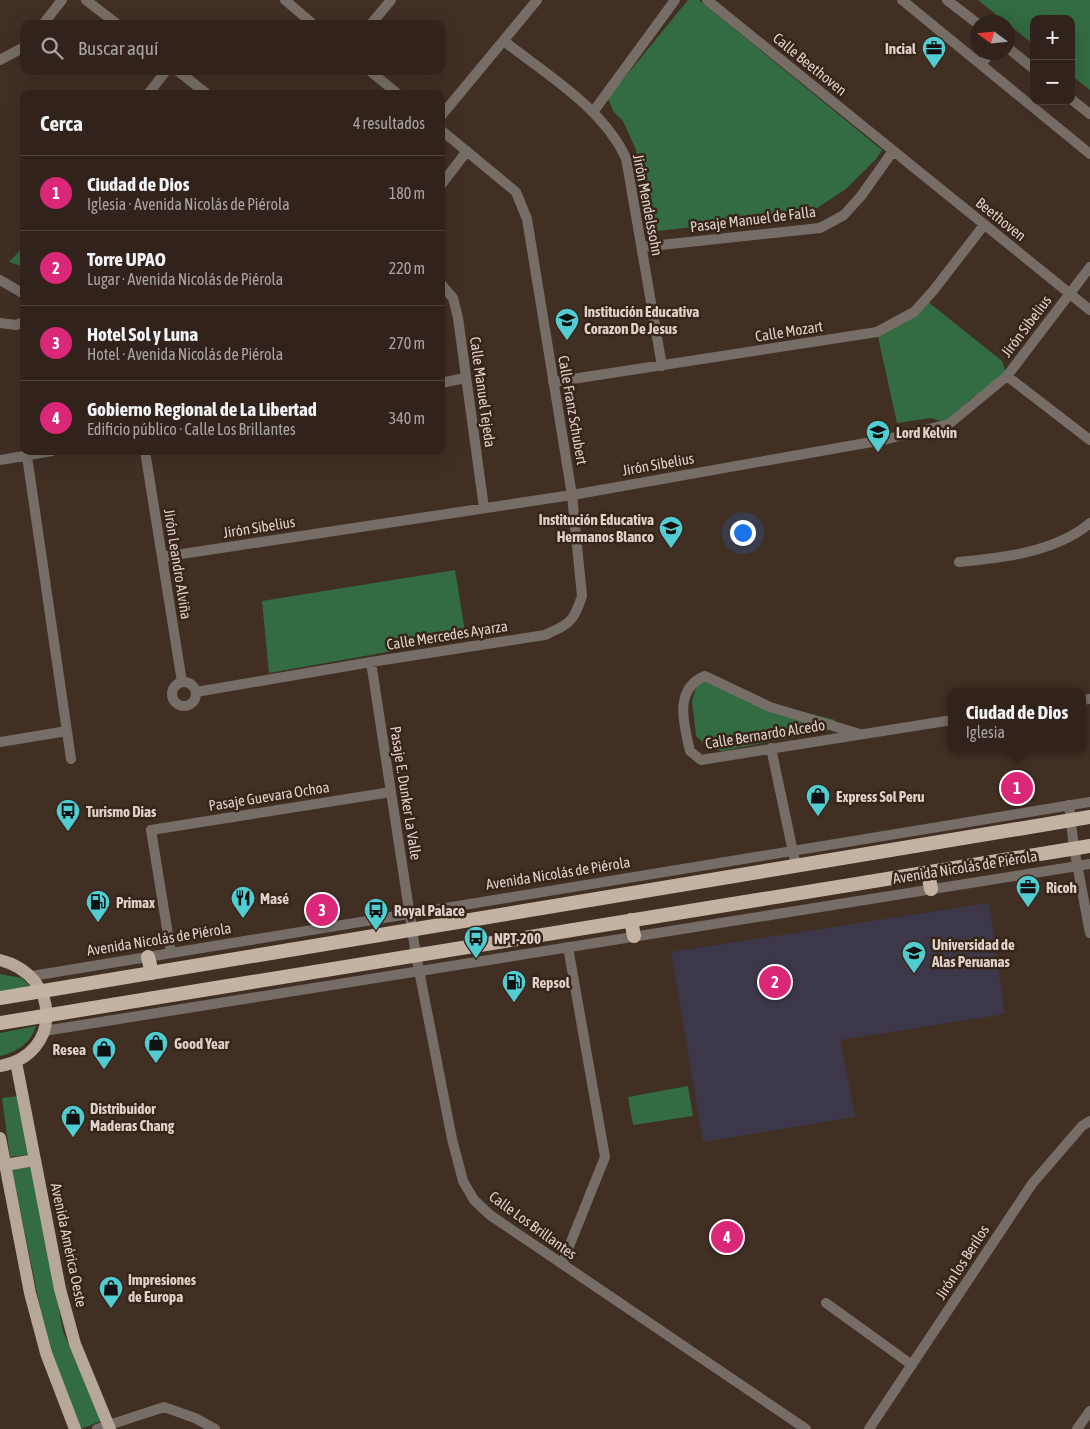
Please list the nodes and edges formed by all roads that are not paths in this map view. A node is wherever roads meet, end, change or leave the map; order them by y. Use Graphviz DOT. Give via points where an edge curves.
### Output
graph roads {
  1 [pos="62,0"];
  2 [pos="86,0"];
  3 [pos="285,0"];
  4 [pos="391,0"];
  5 [pos="537,0"];
  6 [pos="675,0"];
  7 [pos="707,0"];
  8 [pos="902,0"];
  9 [pos="947,0"];
  10 [pos="970,18"];
  11 [pos="46,20"];
  12 [pos="112,20"];
  13 [pos="308,20"];
  14 [pos="374,20"];
  15 [pos="504,41"];
  16 [pos="20,49"];
  17 [pos="1015,54"];
  18 [pos="0,60"];
  19 [pos="985,60"];
  20 [pos="982,64"];
  21 [pos="1030,66"];
  22 [pos="163,75"];
  23 [pos="183,75"];
  24 [pos="375,75"];
  25 [pos="151,90"];
  26 [pos="202,90"];
  27 [pos="393,90"];
  28 [pos="1075,102"];
  29 [pos="445,111"];
  30 [pos="593,112"];
  31 [pos="1090,114"];
  32 [pos="445,133"];
  33 [pos="467,151"];
  34 [pos="894,151"];
  35 [pos="1090,154"];
  36 [pos="445,180"];
  37 [pos="984,225"];
  38 [pos="642,247"];
  39 [pos="1090,267"];
  40 [pos="0,280"];
  41 [pos="445,289"];
  42 [pos="20,292"];
  43 [pos="1070,294"];
  44 [pos="1090,310"];
  45 [pos="0,323"];
  46 [pos="20,324"];
  47 [pos="662,366"];
  48 [pos="1007,376"];
  49 [pos="465,378"];
  50 [pos="445,382"];
  51 [pos="553,382"];
  52 [pos="1090,440"];
  53 [pos="32,455"];
  54 [pos="146,455"];
  55 [pos="27,456"];
  56 [pos="0,460"];
  57 [pos="572,494"];
  58 [pos="484,508"];
  59 [pos="1090,523"];
  60 [pos="162,557"];
  61 [pos="959,562"];
  62 [pos="371,662"];
  63 [pos="182,682"];
  64 [pos="196,692"];
  65 [pos="948,721"];
  66 [pos="67,731"];
  67 [pos="860,734"];
  68 [pos="0,742"];
  69 [pos="771,748"];
  70 [pos="71,759"];
  71 [pos="391,792"];
  72 [pos="1090,802"];
  73 [pos="1070,805"];
  74 [pos="1090,817"];
  75 [pos="1071,820"];
  76 [pos="1090,846"];
  77 [pos="1074,848"];
  78 [pos="794,850"];
  79 [pos="1090,864"];
  80 [pos="796,866"];
  81 [pos="1078,866"];
  82 [pos="928,872"];
  83 [pos="931,889"];
  84 [pos="409,914"];
  85 [pos="631,920"];
  86 [pos="412,930"];
  87 [pos="1090,933"];
  88 [pos="634,936"];
  89 [pos="568,947"];
  90 [pos="171,953"];
  91 [pos="416,955"];
  92 [pos="148,957"];
  93 [pos="0,960"];
  94 [pos="419,971"];
  95 [pos="152,972"];
  96 [pos="32,976"];
  97 [pos="42,991"];
  98 [pos="0,998"];
  99 [pos="122,1003"];
  100 [pos="47,1016"];
  101 [pos="125,1018"];
  102 [pos="0,1023"];
  103 [pos="44,1030"];
  104 [pos="16,1062"];
  105 [pos="0,1066"];
  106 [pos="1090,1121"];
  107 [pos="0,1138"];
  108 [pos="35,1160"];
  109 [pos="5,1165"];
  110 [pos="562,1264"];
  111 [pos="826,1303"];
  112 [pos="912,1365"];
  113 [pos="1090,1411"];
  114 [pos="105,1427"];
  115 [pos="75,1429"];
  116 [pos="215,1429"];
  117 [pos="806,1429"];
  118 [pos="869,1429"];
  119 [pos="1077,1429"];
  1 -- 11 [label="street"];
  2 -- 12 [label="street"];
  3 -- 13 [label="street"];
  4 -- 14 [label="street"];
  5 -- 15 [label="street"];
  6 -- 30 [label="street"];
  7 -- 34 [label="street, Calle Beethoven"];
  8 -- 20 [label="street"];
  9 -- 10 [label="street"];
  15 -- 29 [label="street"];
  15 -- 30 [label="street, Jirón Mendelssohn"];
  16 -- 18 [label="street"];
  17 -- 21 [label="street"];
  19 -- 20 [label="street"];
  20 -- 35 [label="street"];
  22 -- 25 [label="street"];
  23 -- 26 [label="street"];
  24 -- 27 [label="street"];
  28 -- 31 [label="street"];
  30 -- 38 [label="street, Jirón Mendelssohn" via="619,143 626,158"];
  32 -- 33 [label="street, Calle Franz Schubert"];
  33 -- 36 [label="street"];
  33 -- 51 [label="street, Calle Franz Schubert" via="516,192 526,219"];
  34 -- 37 [label="street, Beethoven"];
  34 -- 38 [label="street, Pasaje Manuel de Falla" via="850,209 820,228"];
  37 -- 43 [label="street, Beethoven"];
  37 -- 47 [label="street, Calle Mozart" via="914,312 876,332"];
  38 -- 47 [label="street, Jirón Mendelssohn"];
  39 -- 43 [label="street, Jirón Sibelius"];
  40 -- 42 [label="street"];
  41 -- 49 [label="street, Calle Manuel Tejeda" via="453,298 458,318"];
  43 -- 44 [label="street, Beethoven"];
  43 -- 48 [label="street, Jirón Sibelius"];
  45 -- 46 [label="street"];
  47 -- 51 [label="street, Calle Mozart"];
  48 -- 52 [label="street"];
  48 -- 57 [label="street, Jirón Sibelius" via="949,424 883,440"];
  49 -- 50 [label="street"];
  49 -- 58 [label="street, Calle Manuel Tejeda"];
  51 -- 57 [label="street, Calle Franz Schubert"];
  53 -- 55 [label="street"];
  54 -- 60 [label="street, Jirón Leandro Alviña"];
  55 -- 56 [label="street"];
  55 -- 66 [label="street"];
  57 -- 58 [label="street, Jirón Sibelius"];
  57 -- 62 [label="street, Calle Mercedes Ayarza" via="582,596 568,625 545,635"];
  58 -- 60 [label="street, Jirón Sibelius"];
  59 -- 61 [label="street" via="1076,535 1008,558"];
  60 -- 63 [label="street, Jirón Leandro Alviña"];
  62 -- 64 [label="street, Calle Mercedes Ayarza"];
  62 -- 71 [label="street, Pasaje E. Dunker La Valle"];
  63 -- 64 [label="street" via="194,686"];
  63 -- 64 [label="street" via="172,691 172,698 177,704 190,704"];
  65 -- 67 [label="street, Calle Bernardo Alcedo"];
  66 -- 68 [label="street"];
  66 -- 70 [label="street"];
  67 -- 69 [label="street, Calle Bernardo Alcedo"];
  67 -- 69 [label="street, Calle Bernardo Alcedo" via="770,707 705,676 691,683 686,691 684,720 690,751 701,760"];
  69 -- 78 [label="street"];
  71 -- 84 [label="street, Pasaje E. Dunker La Valle"];
  71 -- 90 [label="street, Pasaje Guevara Ochoa" via="151,830"];
  72 -- 73 [label="street, Avenida Nicolás de Piérola"];
  73 -- 75 [label="street"];
  73 -- 78 [label="street, Avenida Nicolás de Piérola"];
  74 -- 75 [label="highway, Avenida Nicolás de Piérola"];
  75 -- 77 [label="street"];
  75 -- 80 [label="highway, Avenida Nicolás de Piérola"];
  76 -- 77 [label="highway, Avenida Nicolás de Piérola"];
  77 -- 81 [label="street"];
  77 -- 82 [label="highway, Avenida Nicolás de Piérola"];
  78 -- 80 [label="street"];
  78 -- 84 [label="street, Avenida Nicolás de Piérola"];
  79 -- 81 [label="street, Avenida Nicolás de Piérola"];
  80 -- 86 [label="highway, Avenida Nicolás de Piérola"];
  81 -- 83 [label="street, Avenida Nicolás de Piérola"];
  81 -- 87 [label="street"];
  82 -- 83 [label="highway"];
  82 -- 85 [label="highway, Avenida Nicolás de Piérola"];
  83 -- 88 [label="street, Avenida Nicolás de Piérola"];
  84 -- 86 [label="street, Pasaje E. Dunker La Valle"];
  84 -- 90 [label="street, Avenida Nicolás de Piérola"];
  85 -- 88 [label="highway"];
  85 -- 91 [label="highway, Avenida Nicolás de Piérola"];
  86 -- 91 [label="street, Calle Los Brillantes"];
  86 -- 95 [label="highway, Avenida Nicolás de Piérola"];
  88 -- 89 [label="street, Avenida Nicolás de Piérola"];
  89 -- 94 [label="street, Avenida Nicolás de Piérola"];
  89 -- 110 [label="street" via="605,1157"];
  90 -- 92 [label="street, Avenida Nicolás de Piérola"];
  91 -- 94 [label="street, Calle Los Brillantes"];
  91 -- 99 [label="highway, Avenida Nicolás de Piérola"];
  92 -- 95 [label="highway"];
  92 -- 96 [label="street, Avenida Nicolás de Piérola"];
  93 -- 96 [label="main road" via="12,963"];
  94 -- 101 [label="street, Avenida Nicolás de Piérola"];
  94 -- 110 [label="street, Calle Los Brillantes" via="463,1181 474,1200 490,1216"];
  95 -- 97 [label="highway, Avenida Nicolás de Piérola"];
  96 -- 97 [label="main road"];
  97 -- 98 [label="highway, Avenida Nicolás de Piérola"];
  97 -- 100 [label="main road"];
  99 -- 100 [label="highway, Avenida Nicolás de Piérola"];
  99 -- 101 [label="highway"];
  100 -- 102 [label="highway, Avenida Nicolás de Piérola"];
  100 -- 103 [label="main road"];
  101 -- 103 [label="street, Avenida Nicolás de Piérola"];
  103 -- 104 [label="main road" via="38,1043"];
  104 -- 105 [label="main road"];
  104 -- 108 [label="main road, Avenida América Oeste"];
  106 -- 112 [label="street, Jirón los Berilos" via="1032,1184"];
  107 -- 109 [label="main road"];
  108 -- 109 [label="main road"];
  108 -- 114 [label="main road, Avenida América Oeste" via="60,1289 75,1344"];
  109 -- 115 [label="main road" via="30,1293 46,1353"];
  110 -- 117 [label="street, Calle Los Brillantes"];
  111 -- 112 [label="street"];
  112 -- 118 [label="street, Jirón los Berilos"];
  113 -- 119 [label="street"];
  114 -- 116 [label="street" via="164,1407"];
}
